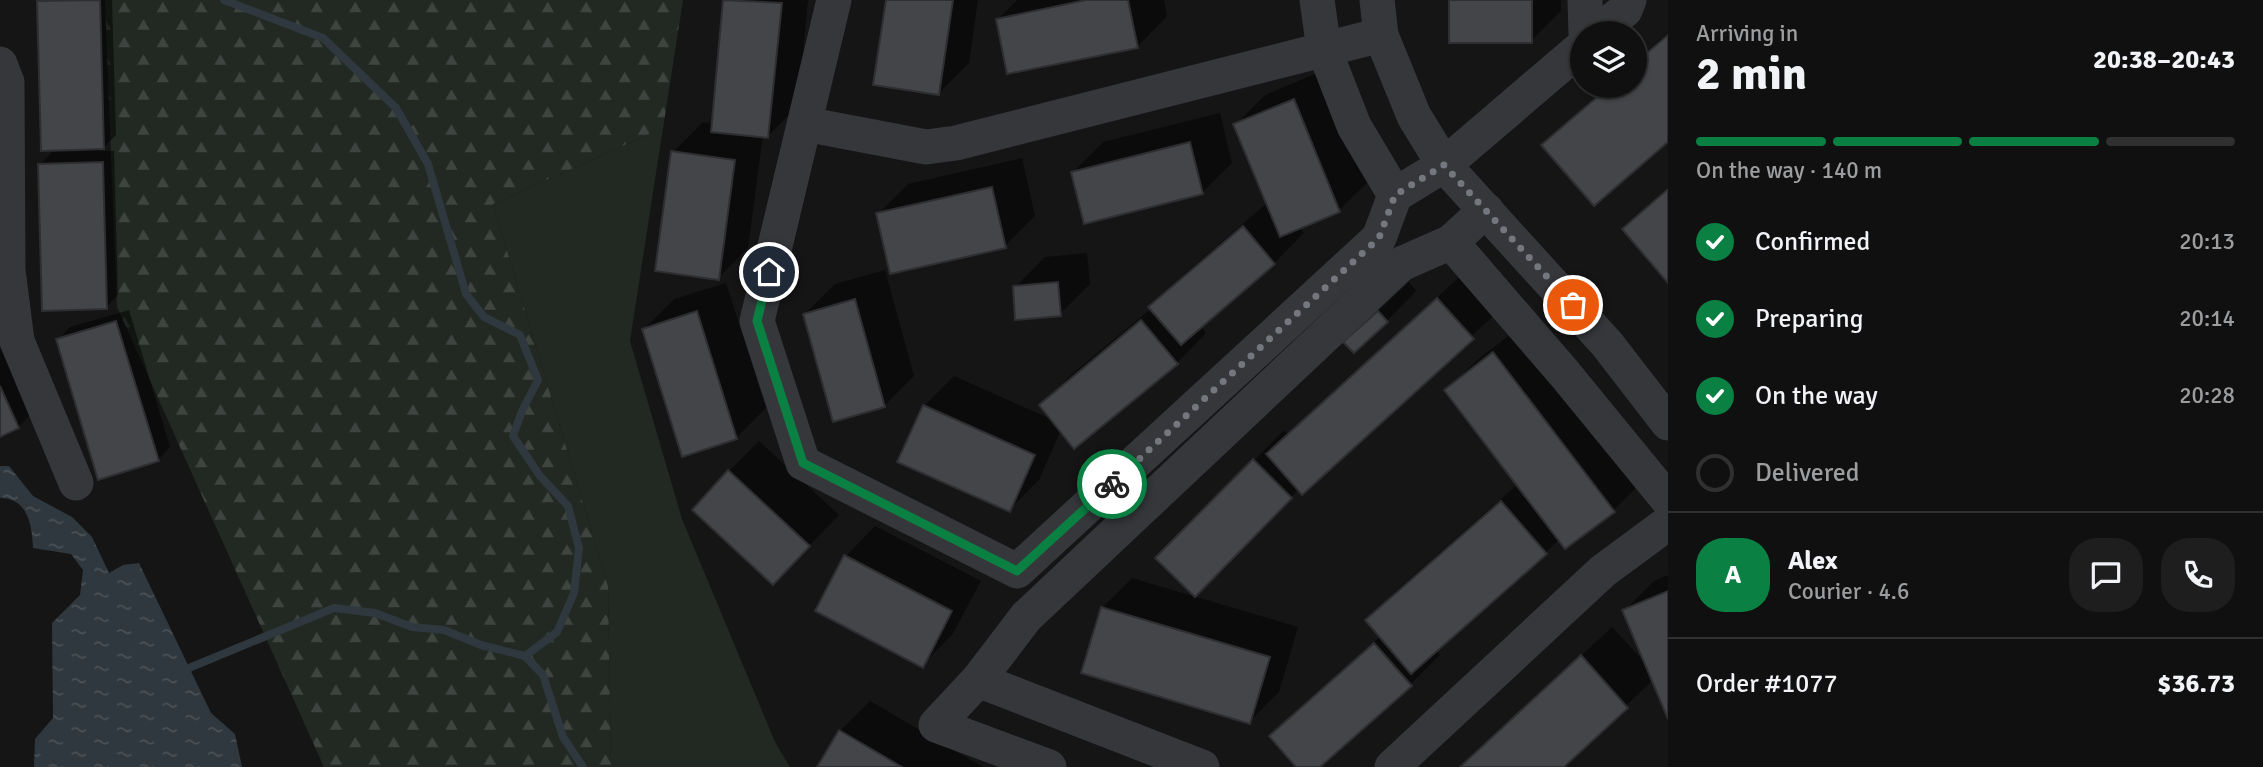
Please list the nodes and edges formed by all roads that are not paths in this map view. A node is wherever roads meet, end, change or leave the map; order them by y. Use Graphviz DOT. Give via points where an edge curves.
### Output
graph roads {
  1 [pos="834,0"];
  2 [pos="1317,0"];
  3 [pos="1377,0"];
  4 [pos="1585,0"];
  5 [pos="1629,0"];
  6 [pos="1586,21"];
  7 [pos="1612,21"];
  8 [pos="1381,35"];
  9 [pos="1324,50"];
  10 [pos="1570,57"];
  11 [pos="0,64"];
  12 [pos="805,124"];
  13 [pos="1444,165"];
  14 [pos="1395,195"];
  15 [pos="1486,210"];
  16 [pos="1451,242"];
  17 [pos="6,301"];
  18 [pos="1668,423"];
  19 [pos="75,483"];
  20 [pos="1668,500"];
  21 [pos="1668,523"];
  22 [pos="978,680"];
  23 [pos="1049,767"];
  24 [pos="1202,767"];
  25 [pos="1392,767"];
  1 -- 12 [label="street"];
  2 -- 9 [label="street"];
  3 -- 8 [label="street"];
  4 -- 6 [label="street"];
  5 -- 7 [label="street"];
  8 -- 9 [label="street"];
  8 -- 13 [label="street" via="1414,116"];
  9 -- 12 [label="street" via="956,143 926,147"];
  9 -- 14 [label="street" via="1354,125"];
  10 -- 13 [label="street"];
  11 -- 17 [label="street" via="7,82"];
  12 -- 14 [label="street" via="757,321 803,463 1017,571 1379,238"];
  13 -- 14 [label="street"];
  13 -- 15 [label="street"];
  15 -- 16 [label="street"];
  15 -- 18 [label="street" via="1607,344"];
  16 -- 20 [label="street"];
  16 -- 22 [label="street" via="1401,264 1026,617"];
  17 -- 19 [label="street" via="17,341"];
  21 -- 25 [label="street" via="1603,571"];
  22 -- 23 [label="street" via="936,725"];
  22 -- 24 [label="street"];
}
